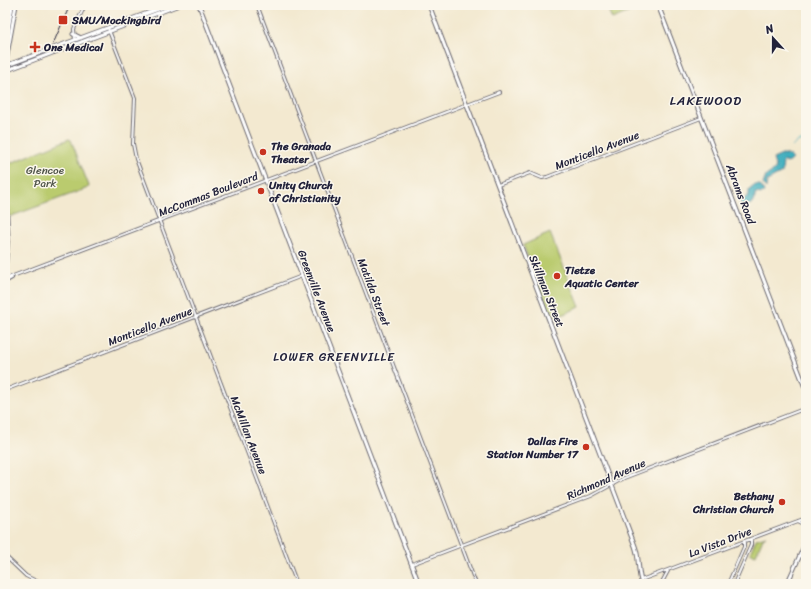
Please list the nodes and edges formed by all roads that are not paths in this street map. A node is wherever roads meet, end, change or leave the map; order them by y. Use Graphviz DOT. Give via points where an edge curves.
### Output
graph roads {
  1 [pos="8,5"];
  2 [pos="12,5"];
  3 [pos="16,5"];
  4 [pos="85,5"];
  5 [pos="169,5"];
  6 [pos="179,5"];
  7 [pos="199,5"];
  8 [pos="257,5"];
  9 [pos="429,5"];
  10 [pos="658,5"];
  11 [pos="156,12"];
  12 [pos="5,24"];
  13 [pos="109,30"];
  14 [pos="73,34"];
  15 [pos="90,37"];
  16 [pos="81,38"];
  17 [pos="75,41"];
  18 [pos="5,44"];
  19 [pos="76,45"];
  20 [pos="60,48"];
  21 [pos="8,54"];
  22 [pos="35,58"];
  23 [pos="6,59"];
  24 [pos="20,61"];
  25 [pos="5,66"];
  26 [pos="5,71"];
  27 [pos="499,92"];
  28 [pos="466,104"];
  29 [pos="702,117"];
  30 [pos="316,161"];
  31 [pos="265,180"];
  32 [pos="5,181"];
  33 [pos="497,185"];
  34 [pos="159,221"];
  35 [pos="5,269"];
  36 [pos="302,276"];
  37 [pos="5,281"];
  38 [pos="195,317"];
  39 [pos="5,390"];
  40 [pos="806,390"];
  41 [pos="806,408"];
  42 [pos="612,484"];
  43 [pos="806,518"];
  44 [pos="797,521"];
  45 [pos="806,525"];
  46 [pos="750,539"];
  47 [pos="744,542"];
  48 [pos="806,542"];
  49 [pos="461,545"];
  50 [pos="6,558"];
  51 [pos="412,564"];
  52 [pos="668,570"];
  53 [pos="660,573"];
  54 [pos="664,579"];
  55 [pos="641,582"];
  56 [pos="42,584"];
  57 [pos="297,584"];
  58 [pos="419,584"];
  59 [pos="476,584"];
  60 [pos="661,584"];
  61 [pos="728,584"];
  62 [pos="734,584"];
  63 [pos="787,584"];
  1 -- 12 [label="highway"];
  2 -- 18 [label="highway"];
  3 -- 21 [label="main road"];
  4 -- 14 [label="street"];
  5 -- 11 [label="main road"];
  6 -- 11 [label="main road"];
  7 -- 31 [label="main road, Greenville Avenue"];
  8 -- 30 [label="street, Matilda Street"];
  9 -- 28 [label="main road, Skillman Street"];
  10 -- 29 [label="main road, Abrams Road"];
  11 -- 13 [label="main road"];
  13 -- 15 [label="main road"];
  13 -- 34 [label="street, McMillan Avenue" via="135,98 134,153"];
  14 -- 16 [label="main road"];
  14 -- 17 [label="street"];
  15 -- 16 [label="main road"];
  15 -- 19 [label="main road"];
  16 -- 17 [label="main road"];
  17 -- 19 [label="street"];
  17 -- 20 [label="main road"];
  19 -- 20 [label="main road"];
  20 -- 22 [label="main road"];
  21 -- 23 [label="main road"];
  21 -- 24 [label="main road" via="10,61"];
  22 -- 24 [label="main road"];
  22 -- 26 [label="main road"];
  23 -- 25 [label="main road"];
  24 -- 25 [label="main road"];
  27 -- 28 [label="street, McCommas Boulevard"];
  28 -- 30 [label="street, McCommas Boulevard"];
  28 -- 33 [label="main road, Skillman Street"];
  29 -- 33 [label="street, Monticello Avenue" via="547,177 542,178 530,173"];
  29 -- 40 [label="main road, Abrams Road"];
  30 -- 31 [label="street, McCommas Boulevard"];
  30 -- 49 [label="street, Matilda Street"];
  31 -- 34 [label="street, McCommas Boulevard"];
  31 -- 36 [label="main road, Greenville Avenue"];
  32 -- 35 [label="main road" via="8,237"];
  33 -- 42 [label="main road, Skillman Street"];
  34 -- 37 [label="street, McCommas Boulevard"];
  34 -- 38 [label="street, McMillan Avenue"];
  36 -- 38 [label="street, Monticello Avenue"];
  36 -- 51 [label="main road, Greenville Avenue"];
  38 -- 39 [label="street, Monticello Avenue"];
  38 -- 57 [label="street, McMillan Avenue"];
  41 -- 42 [label="street, Richmond Avenue"];
  42 -- 49 [label="street, Richmond Avenue" via="591,496"];
  42 -- 55 [label="main road, Skillman Street" via="638,553"];
  43 -- 44 [label="street, La Vista Drive"];
  44 -- 45 [label="street"];
  44 -- 46 [label="street, La Vista Drive"];
  46 -- 47 [label="street, La Vista Drive"];
  46 -- 62 [label="street" via="751,545"];
  47 -- 52 [label="street, La Vista Drive"];
  47 -- 61 [label="street"];
  48 -- 63 [label="main road"];
  49 -- 51 [label="street, Richmond Avenue"];
  49 -- 59 [label="street, Matilda Street"];
  50 -- 56 [label="street" via="26,576"];
  51 -- 58 [label="main road, Greenville Avenue"];
  52 -- 53 [label="street, La Vista Drive"];
  52 -- 54 [label="street"];
  53 -- 54 [label="street"];
  53 -- 55 [label="street, La Vista Drive"];
  54 -- 60 [label="street"];
}
